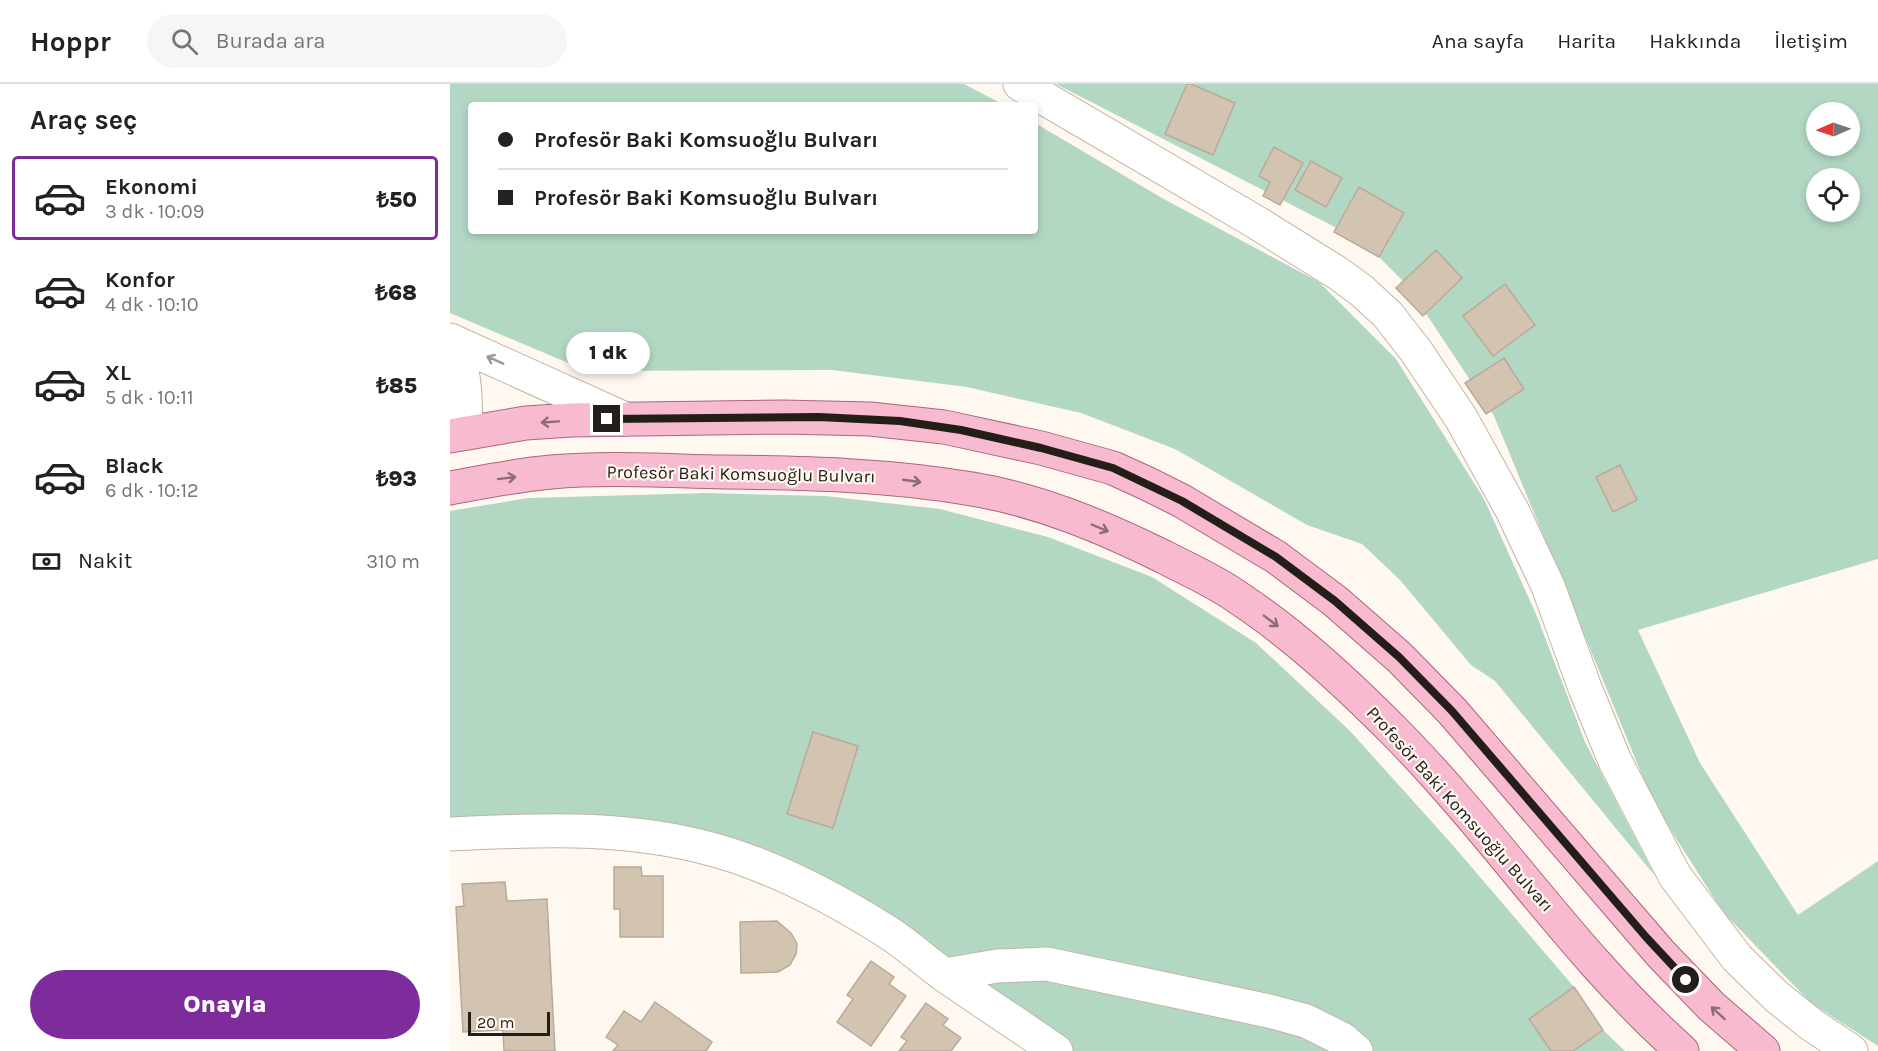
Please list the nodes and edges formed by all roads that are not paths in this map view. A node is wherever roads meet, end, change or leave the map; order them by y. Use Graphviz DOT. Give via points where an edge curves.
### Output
graph roads {
  1 [pos="1020,84"];
  2 [pos="450,340"];
  3 [pos="450,346"];
  4 [pos="625,418"];
  5 [pos="458,435"];
  6 [pos="450,488"];
  7 [pos="450,834"];
  8 [pos="945,975"];
  9 [pos="1056,1051"];
  10 [pos="1356,1051"];
  11 [pos="1682,1051"];
  12 [pos="1763,1051"];
  13 [pos="1851,1051"];
  1 -- 13 [label="street" via="1339,274 1389,315 1461,418 1512,510 1548,586 1615,761 1675,876 1737,958 1777,997"];
  4 -- 2 [label="street, one-way"];
  3 -- 5 [label="street" via="456,351 464,388"];
  4 -- 5 [label="main road, one-way" via="526,423"];
  12 -- 4 [label="main road, one-way" via="1711,1006 1661,954 1452,711 1399,657 1335,601 1276,557 1182,501 1113,468 944,427 826,417"];
  6 -- 11 [label="main road, Profesör Baki Komsuoğlu Bulvarı, one-way" via="550,472 604,470 826,473 894,478 975,489 1026,501 1130,540 1239,597 1349,687 1405,743 1596,964"];
  7 -- 8 [label="street" via="585,831 699,846 749,861 824,894 891,934"];
  8 -- 9 [label="street"];
  8 -- 10 [label="street" via="998,966 1047,964 1297,1018 1342,1039"];
}
